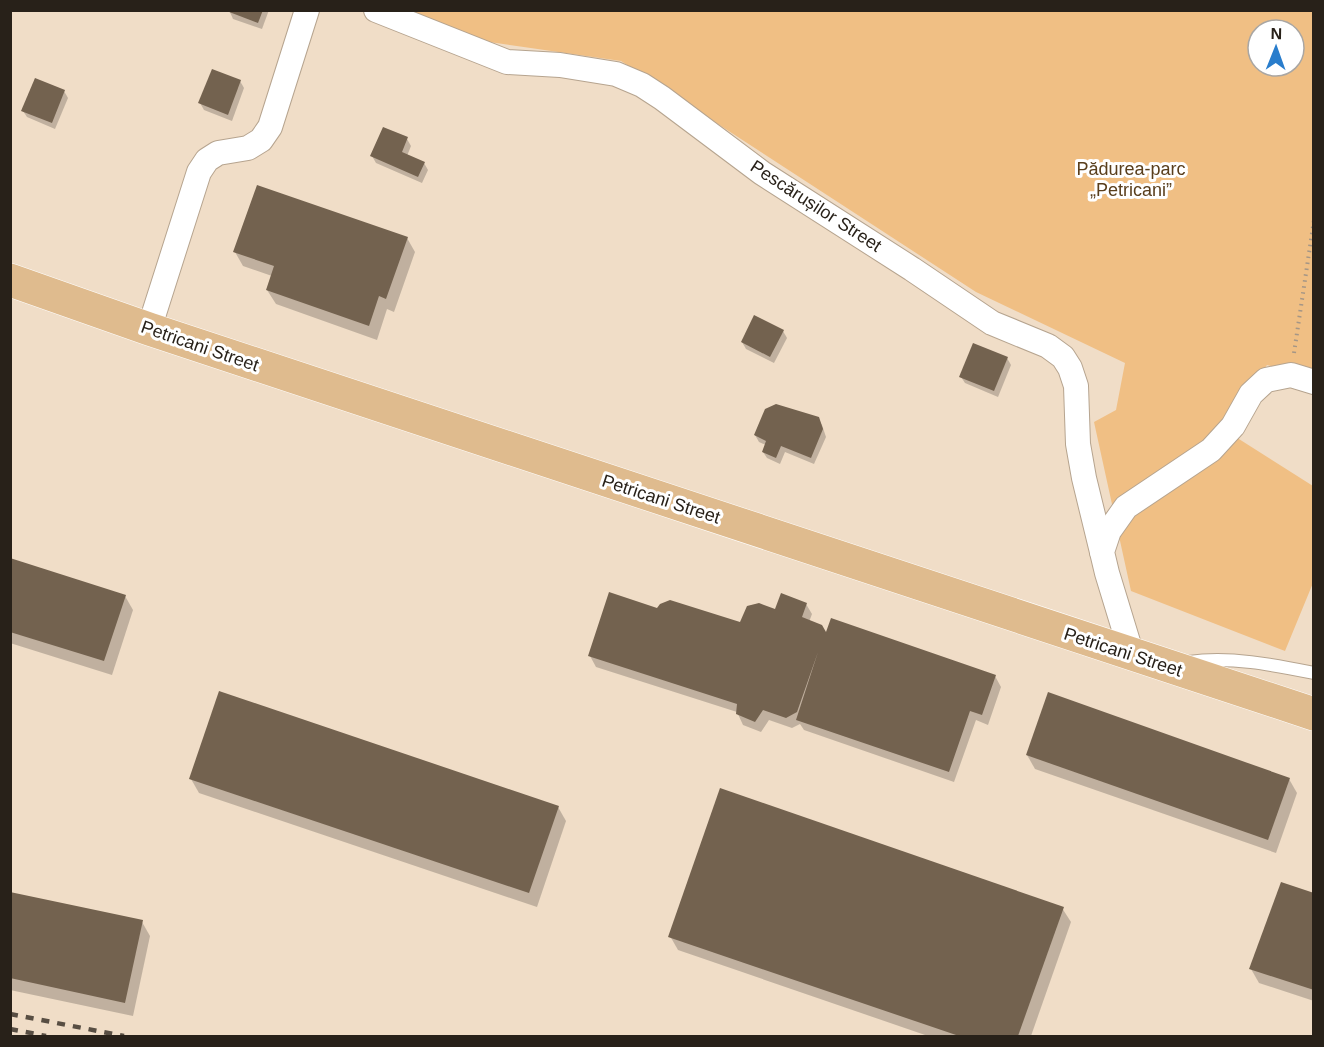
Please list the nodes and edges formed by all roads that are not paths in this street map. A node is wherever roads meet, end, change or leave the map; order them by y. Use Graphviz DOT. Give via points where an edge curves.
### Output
graph roads {
  1 [pos="307,10"];
  2 [pos="376,10"];
  3 [pos="10,280"];
  4 [pos="149,329"];
  5 [pos="1314,382"];
  6 [pos="1102,552"];
  7 [pos="1132,655"];
  8 [pos="1167,666"];
  9 [pos="1314,672"];
  10 [pos="1314,714"];
  1 -- 4 [label="street" via="270,127 261,140 248,148 218,153 199,171"];
  2 -- 6 [label="street, Pescărușilor Street" via="507,62 615,74 642,85 762,173 992,323 1048,346 1064,357 1076,386 1078,444"];
  3 -- 4 [label="main road, Petricani Street"];
  4 -- 7 [label="main road, Petricani Street"];
  5 -- 6 [label="street" via="1291,375 1266,380 1251,394 1233,426 1211,450 1126,507 1109,531"];
  6 -- 7 [label="street, Pescărușilor Street"];
  7 -- 8 [label="main road, Petricani Street"];
  8 -- 9 [label="lane" via="1201,660 1233,661"];
  8 -- 10 [label="main road, Petricani Street"];
}
